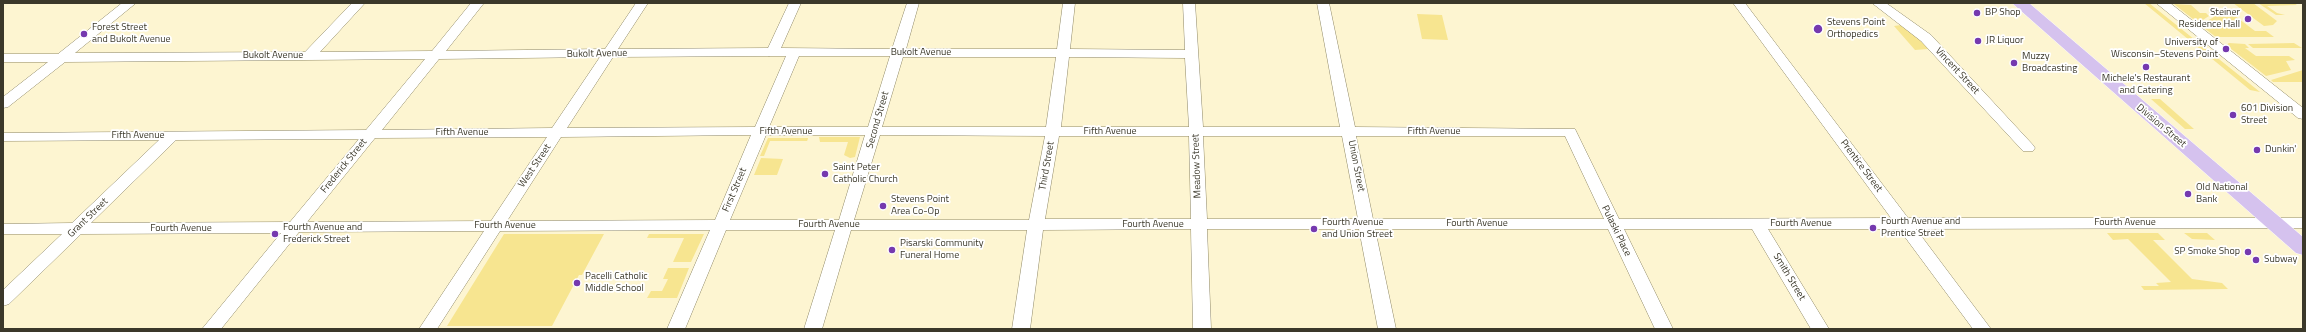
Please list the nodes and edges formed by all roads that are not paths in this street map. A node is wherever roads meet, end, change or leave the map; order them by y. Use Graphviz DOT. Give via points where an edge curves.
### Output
graph roads {
  1 [pos="130,3"];
  2 [pos="359,3"];
  3 [pos="478,3"];
  4 [pos="642,3"];
  5 [pos="795,3"];
  6 [pos="913,3"];
  7 [pos="1069,3"];
  8 [pos="1189,3"];
  9 [pos="1323,3"];
  10 [pos="1739,3"];
  11 [pos="1878,3"];
  12 [pos="2020,3"];
  13 [pos="2162,3"];
  14 [pos="794,52"];
  15 [pos="772,53"];
  16 [pos="898,53"];
  17 [pos="1063,53"];
  18 [pos="609,54"];
  19 [pos="1191,54"];
  20 [pos="308,56"];
  21 [pos="436,56"];
  22 [pos="3,58"];
  23 [pos="62,58"];
  24 [pos="3,104"];
  25 [pos="2303,115"];
  26 [pos="760,131"];
  27 [pos="557,132"];
  28 [pos="875,132"];
  29 [pos="1053,132"];
  30 [pos="1196,132"];
  31 [pos="1350,132"];
  32 [pos="1570,132"];
  33 [pos="371,134"];
  34 [pos="173,135"];
  35 [pos="3,137"];
  36 [pos="2028,148"];
  37 [pos="2275,223"];
  38 [pos="2303,223"];
  39 [pos="1367,224"];
  40 [pos="1613,224"];
  41 [pos="1757,224"];
  42 [pos="1904,224"];
  43 [pos="719,225"];
  44 [pos="846,225"];
  45 [pos="1036,225"];
  46 [pos="1199,225"];
  47 [pos="495,226"];
  48 [pos="293,228"];
  49 [pos="3,229"];
  50 [pos="77,229"];
  51 [pos="2303,248"];
  52 [pos="3,300"];
  53 [pos="211,329"];
  54 [pos="428,329"];
  55 [pos="676,329"];
  56 [pos="814,329"];
  57 [pos="1022,329"];
  58 [pos="1202,329"];
  59 [pos="1387,329"];
  60 [pos="1664,329"];
  61 [pos="1820,329"];
  62 [pos="1982,329"];
  1 -- 23 [label="street"];
  2 -- 20 [label="street"];
  3 -- 21 [label="street, Frederick Street"];
  4 -- 18 [label="street, West Street"];
  5 -- 15 [label="street"];
  6 -- 16 [label="street, Second Street"];
  7 -- 17 [label="street, Third Street"];
  8 -- 19 [label="street, Meadow Street"];
  9 -- 31 [label="street, Union Street"];
  10 -- 42 [label="street, Prentice Street"];
  11 -- 36 [label="street, Vincent Street" via="1926,38"];
  12 -- 37 [label="main road, Division Street"];
  13 -- 25 [label="street"];
  14 -- 15 [label="street, Bukolt Avenue"];
  14 -- 16 [label="street, Bukolt Avenue"];
  14 -- 26 [label="street, First Street"];
  15 -- 18 [label="street, Bukolt Avenue"];
  16 -- 17 [label="street, Bukolt Avenue"];
  16 -- 28 [label="street, Second Street"];
  17 -- 19 [label="street, Bukolt Avenue"];
  17 -- 29 [label="street, Third Street"];
  18 -- 21 [label="street, Bukolt Avenue"];
  18 -- 27 [label="street, West Street"];
  19 -- 30 [label="street, Meadow Street"];
  20 -- 21 [label="street, Bukolt Avenue"];
  20 -- 23 [label="street, Bukolt Avenue"];
  21 -- 33 [label="street, Frederick Street"];
  22 -- 23 [label="street, Bukolt Avenue"];
  23 -- 24 [label="street"];
  26 -- 27 [label="street, Fifth Avenue"];
  26 -- 28 [label="street, Fifth Avenue"];
  26 -- 43 [label="street, First Street"];
  27 -- 33 [label="street, Fifth Avenue"];
  27 -- 47 [label="street, West Street"];
  28 -- 29 [label="street, Fifth Avenue"];
  28 -- 44 [label="street, Second Street"];
  29 -- 30 [label="street, Fifth Avenue"];
  29 -- 45 [label="street, Third Street"];
  30 -- 31 [label="street, Fifth Avenue"];
  30 -- 46 [label="street, Meadow Street"];
  31 -- 32 [label="street, Fifth Avenue"];
  31 -- 39 [label="street, Union Street"];
  32 -- 40 [label="street, Pulaski Place"];
  33 -- 34 [label="street, Fifth Avenue"];
  33 -- 48 [label="street, Frederick Street"];
  34 -- 35 [label="street, Fifth Avenue"];
  34 -- 50 [label="street, Grant Street"];
  37 -- 38 [label="street, Fourth Avenue"];
  37 -- 42 [label="street, Fourth Avenue"];
  37 -- 51 [label="main road, Division Street"];
  39 -- 40 [label="street, Fourth Avenue"];
  39 -- 46 [label="street, Fourth Avenue"];
  39 -- 59 [label="street, Union Street"];
  40 -- 41 [label="street, Fourth Avenue"];
  40 -- 60 [label="street, Pulaski Place"];
  41 -- 42 [label="street, Fourth Avenue"];
  41 -- 61 [label="street, Smith Street"];
  42 -- 62 [label="street, Prentice Street"];
  43 -- 44 [label="street, Fourth Avenue"];
  43 -- 47 [label="street, Fourth Avenue"];
  43 -- 55 [label="street, First Street"];
  44 -- 45 [label="street, Fourth Avenue"];
  44 -- 56 [label="street, Second Street"];
  45 -- 46 [label="street, Fourth Avenue"];
  45 -- 57 [label="street, Third Street"];
  46 -- 58 [label="street, Meadow Street"];
  47 -- 48 [label="street, Fourth Avenue"];
  47 -- 54 [label="street, West Street"];
  48 -- 50 [label="street, Fourth Avenue"];
  48 -- 53 [label="street, Frederick Street"];
  49 -- 50 [label="street, Fourth Avenue"];
  50 -- 52 [label="street, Grant Street"];
}
